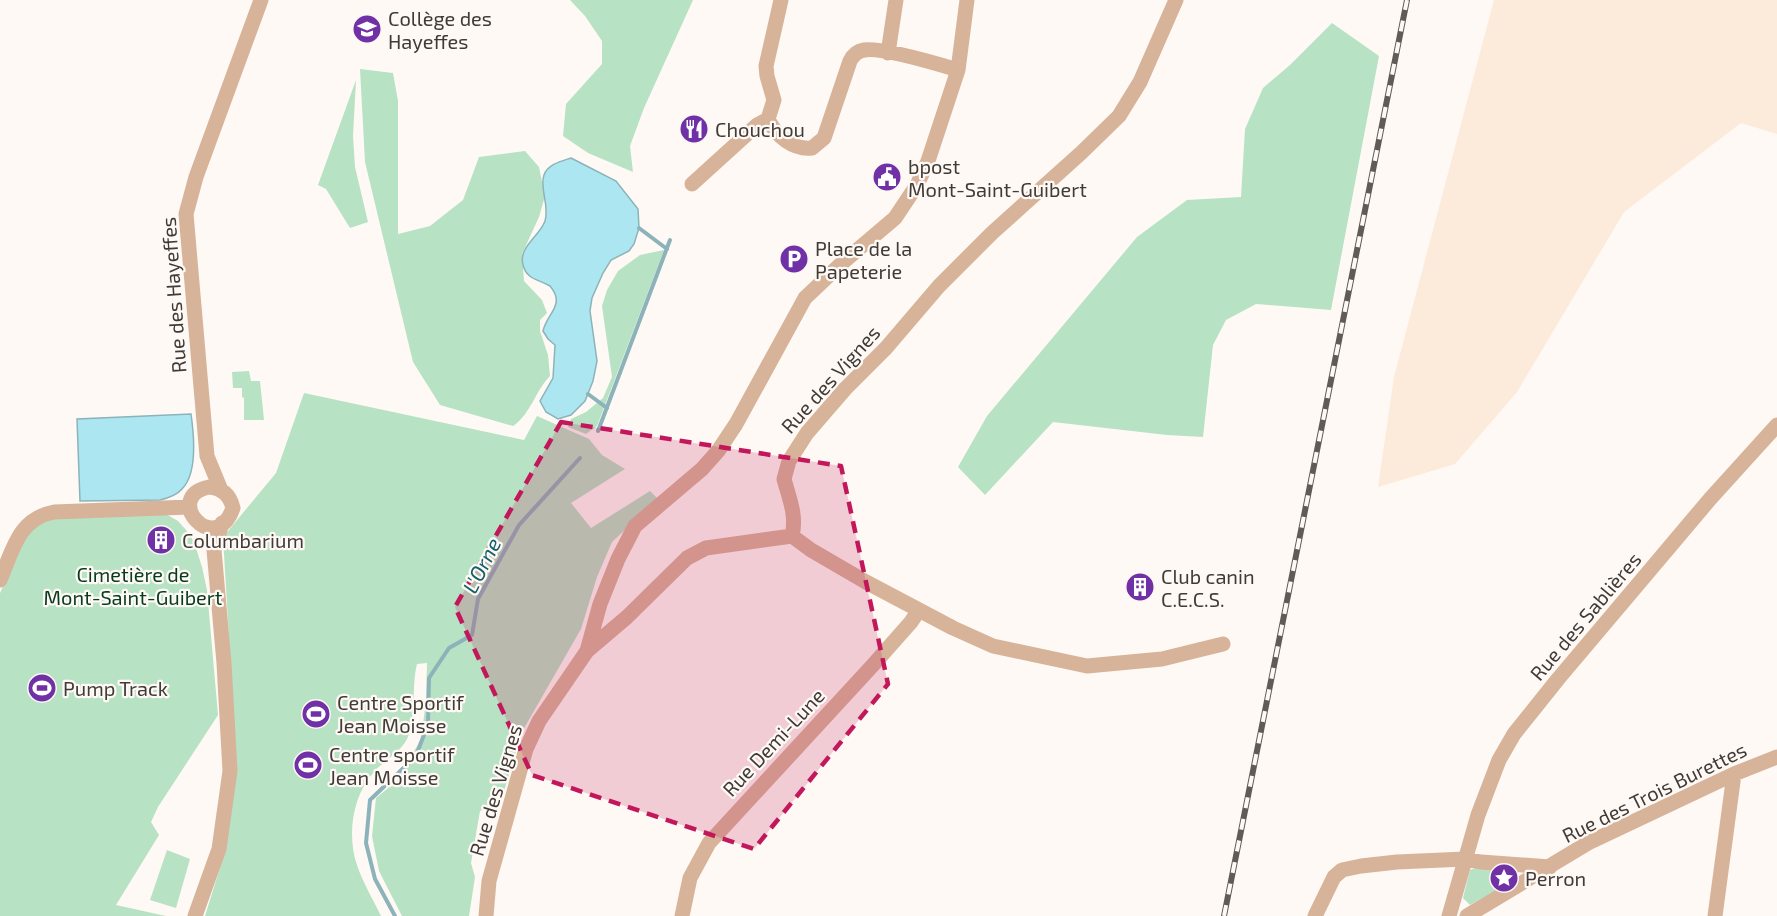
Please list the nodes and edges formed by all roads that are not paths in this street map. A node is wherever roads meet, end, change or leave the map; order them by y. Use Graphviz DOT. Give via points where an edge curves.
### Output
graph roads {
  1 [pos="261,0"];
  2 [pos="781,0"];
  3 [pos="896,0"];
  4 [pos="967,0"];
  5 [pos="1176,0"];
  6 [pos="888,52"];
  7 [pos="958,70"];
  8 [pos="768,119"];
  9 [pos="692,184"];
  10 [pos="1777,425"];
  11 [pos="207,456"];
  12 [pos="221,490"];
  13 [pos="197,492"];
  14 [pos="190,507"];
  15 [pos="222,523"];
  16 [pos="202,526"];
  17 [pos="792,536"];
  18 [pos="214,549"];
  19 [pos="0,580"];
  20 [pos="919,610"];
  21 [pos="1223,644"];
  22 [pos="587,651"];
  23 [pos="1777,757"];
  24 [pos="1734,774"];
  25 [pos="1465,859"];
  26 [pos="1550,867"];
  27 [pos="195,916"];
  28 [pos="486,916"];
  29 [pos="682,916"];
  30 [pos="1315,916"];
  31 [pos="1449,916"];
  32 [pos="1467,916"];
  33 [pos="1715,916"];
  1 -- 11 [label="street, Rue des Hayeffes" via="186,214"];
  2 -- 8 [label="street" via="766,66 774,100"];
  3 -- 6 [label="street"];
  4 -- 7 [label="street"];
  5 -- 17 [label="street, Rue des Vignes" via="1140,82 1119,116 939,286 799,443 784,473 794,511"];
  6 -- 7 [label="street"];
  6 -- 8 [label="street" via="866,49 853,56 824,138 815,147 792,145 771,127"];
  7 -- 22 [label="street" via="923,175 907,202 895,218 806,298 718,451 635,526 600,604"];
  8 -- 9 [label="street"];
  10 -- 25 [label="street, Rue des Sablières" via="1710,499 1514,734 1499,760"];
  11 -- 12 [label="street, Rue des Hayeffes"];
  11 -- 13 [label="street, Rue des Hayeffes"];
  12 -- 13 [label="street" via="209,487"];
  12 -- 15 [label="street" via="233,508"];
  13 -- 14 [label="street"];
  14 -- 16 [label="street"];
  14 -- 19 [label="street" via="40,515 23,529"];
  15 -- 16 [label="street" via="211,528"];
  15 -- 18 [label="street"];
  16 -- 18 [label="street"];
  17 -- 20 [label="street"];
  17 -- 22 [label="street, Rue des Vignes" via="706,548 687,558"];
  18 -- 27 [label="street" via="230,771 219,849"];
  20 -- 21 [label="street" via="993,646 1087,666 1162,659"];
  20 -- 29 [label="street, Rue Demi-Lune" via="710,843 690,878"];
  22 -- 28 [label="street, Rue des Vignes" via="538,721 526,749 489,881"];
  23 -- 24 [label="street, Rue des Trois Burettes"];
  24 -- 26 [label="street, Rue des Trois Burettes" via="1588,843"];
  24 -- 33 [label="street"];
  25 -- 26 [label="street"];
  25 -- 30 [label="street" via="1397,862 1342,870 1334,877"];
  25 -- 31 [label="street, Rue des Sablières"];
  26 -- 32 [label="street, Rue des Trois Burettes"];
}
